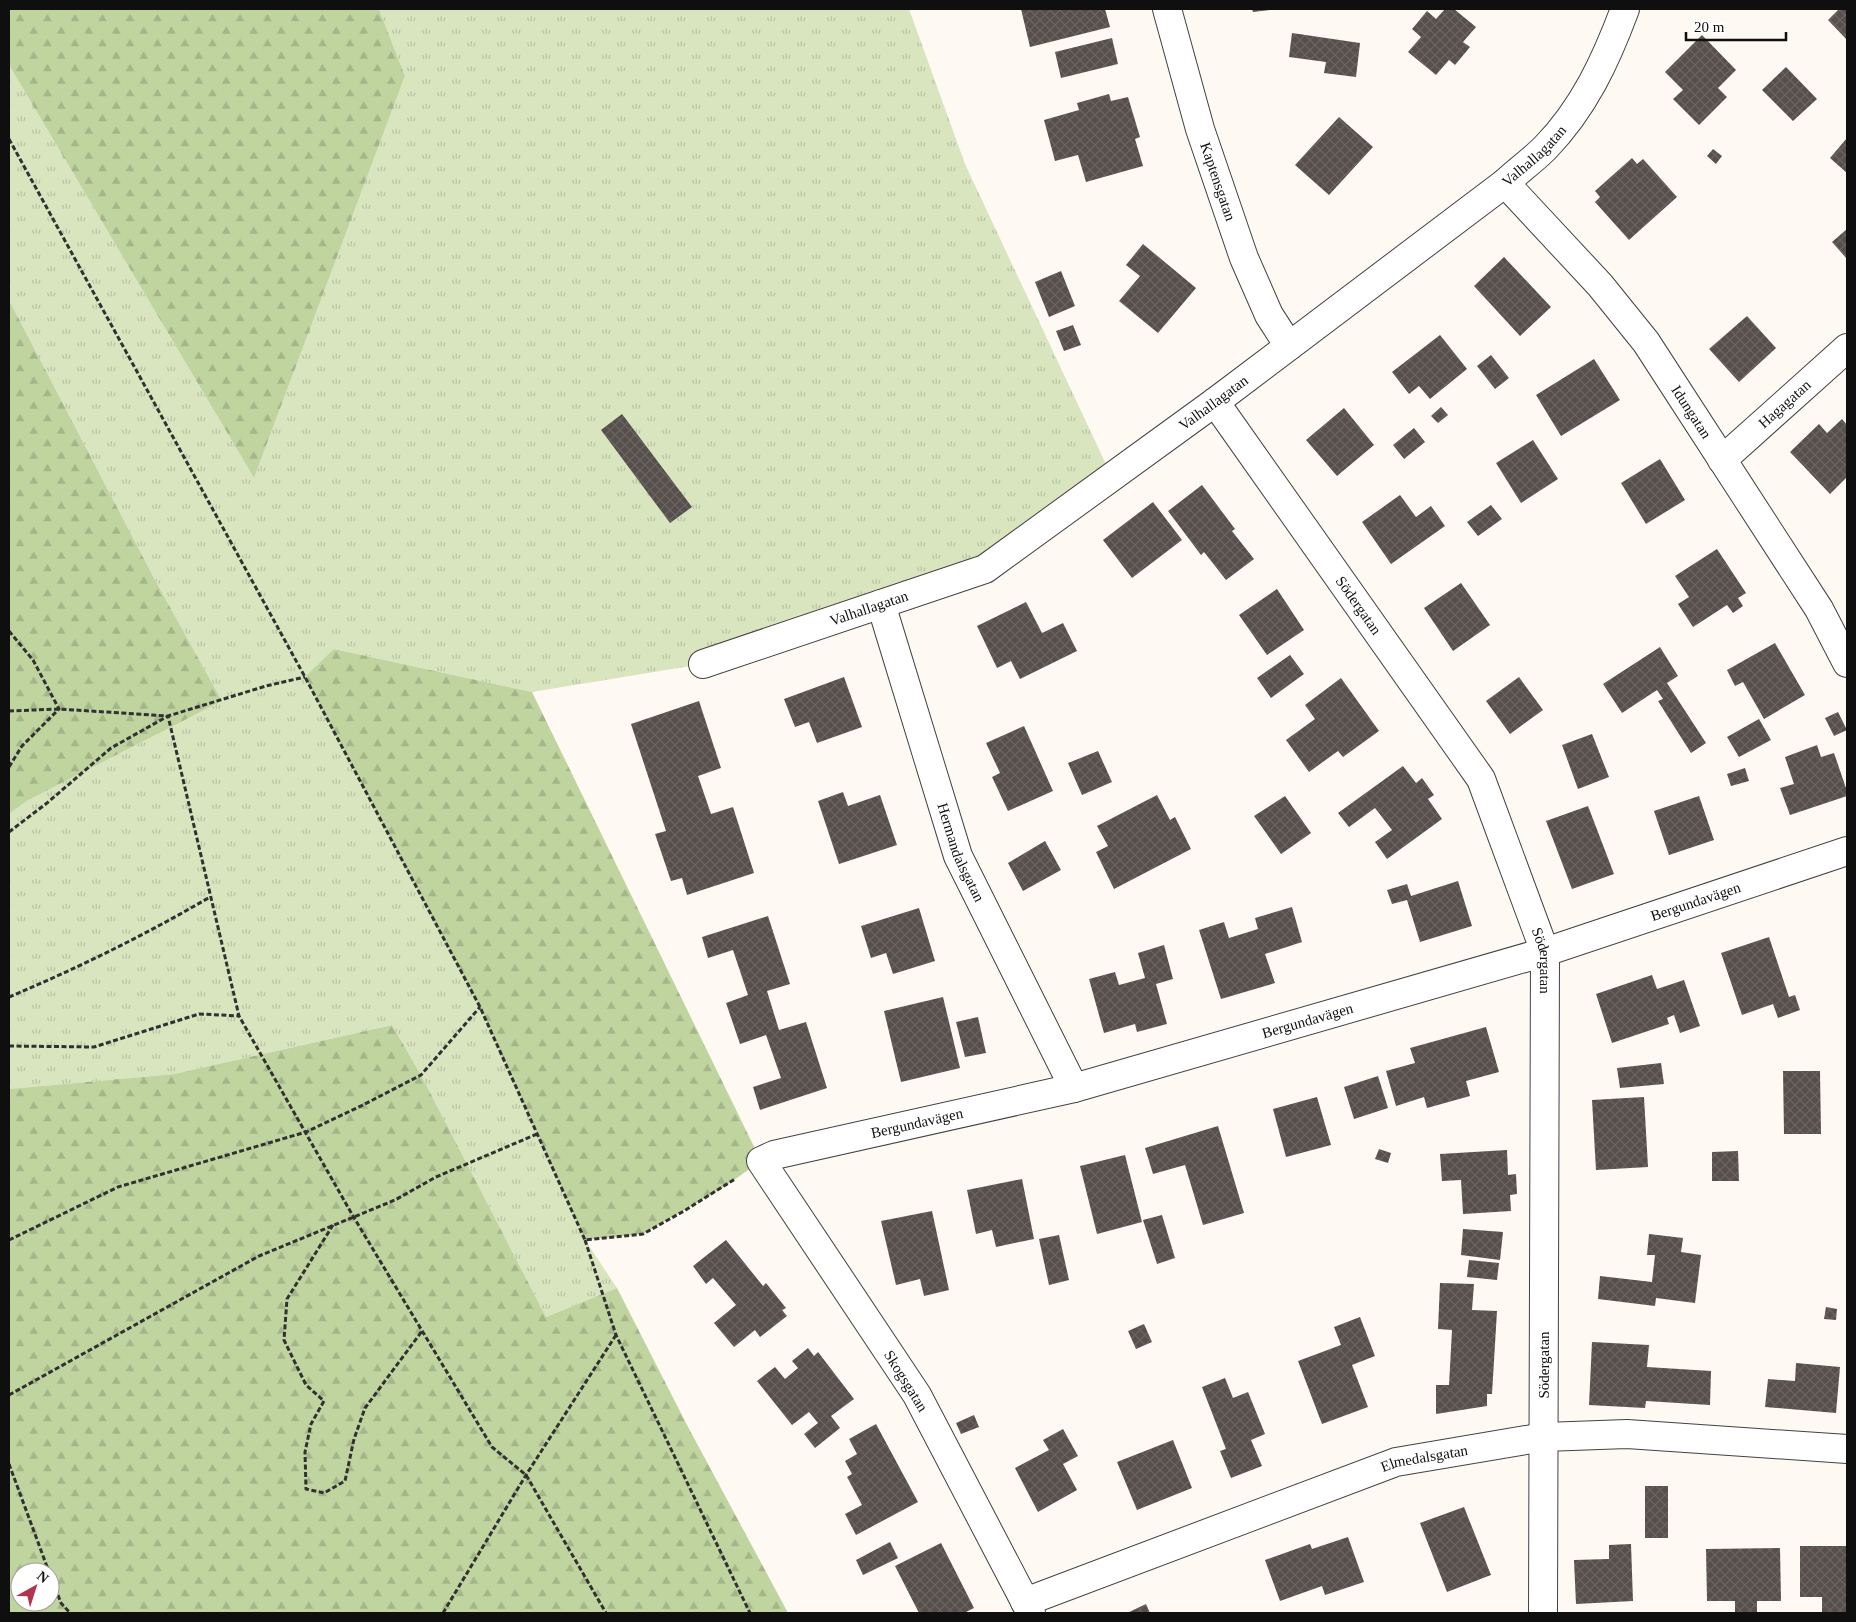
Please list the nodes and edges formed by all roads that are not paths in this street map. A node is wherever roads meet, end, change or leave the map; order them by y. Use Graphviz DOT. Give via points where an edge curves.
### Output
graph roads {
  1 [pos="1167,9"];
  2 [pos="1625,9"];
  3 [pos="1505,183"];
  4 [pos="1289,346"];
  5 [pos="1847,348"];
  6 [pos="1215,402"];
  7 [pos="1722,460"];
  8 [pos="881,604"];
  9 [pos="1847,663"];
  10 [pos="703,664"];
  11 [pos="1847,851"];
  12 [pos="1545,952"];
  13 [pos="1074,1088"];
  14 [pos="761,1161"];
  15 [pos="1544,1437"];
  16 [pos="1847,1449"];
  17 [pos="1028,1608"];
  18 [pos="1543,1613"];
  1 -- 4 [label="street, Kaptensgatan" via="1200,129 1244,258 1269,315"];
  2 -- 3 [label="street, Valhallagatan" via="1592,86 1573,115 1545,148"];
  3 -- 4 [label="street, Valhallagatan"];
  3 -- 7 [label="street, Idungatan" via="1600,285 1646,342"];
  4 -- 6 [label="street, Valhallagatan"];
  5 -- 7 [label="street, Hagagatan"];
  6 -- 8 [label="street, Valhallagatan" via="985,569"];
  6 -- 12 [label="street, Södergatan" via="1481,779"];
  7 -- 9 [label="street, Idungatan" via="1819,609"];
  8 -- 10 [label="street, Valhallagatan"];
  8 -- 13 [label="street, Hermandalsgatan" via="958,856"];
  11 -- 12 [label="street, Bergundavägen"];
  12 -- 13 [label="street, Bergundavägen"];
  12 -- 15 [label="street, Södergatan"];
  13 -- 14 [label="street, Bergundavägen" via="774,1155"];
  14 -- 17 [label="street, Skogsgatan" via="917,1395"];
  15 -- 16 [label="street, Elmedalsgatan" via="1627,1434"];
  15 -- 17 [label="street, Elmedalsgatan" via="1396,1462"];
  15 -- 18 [label="street, Södergatan"];
}
